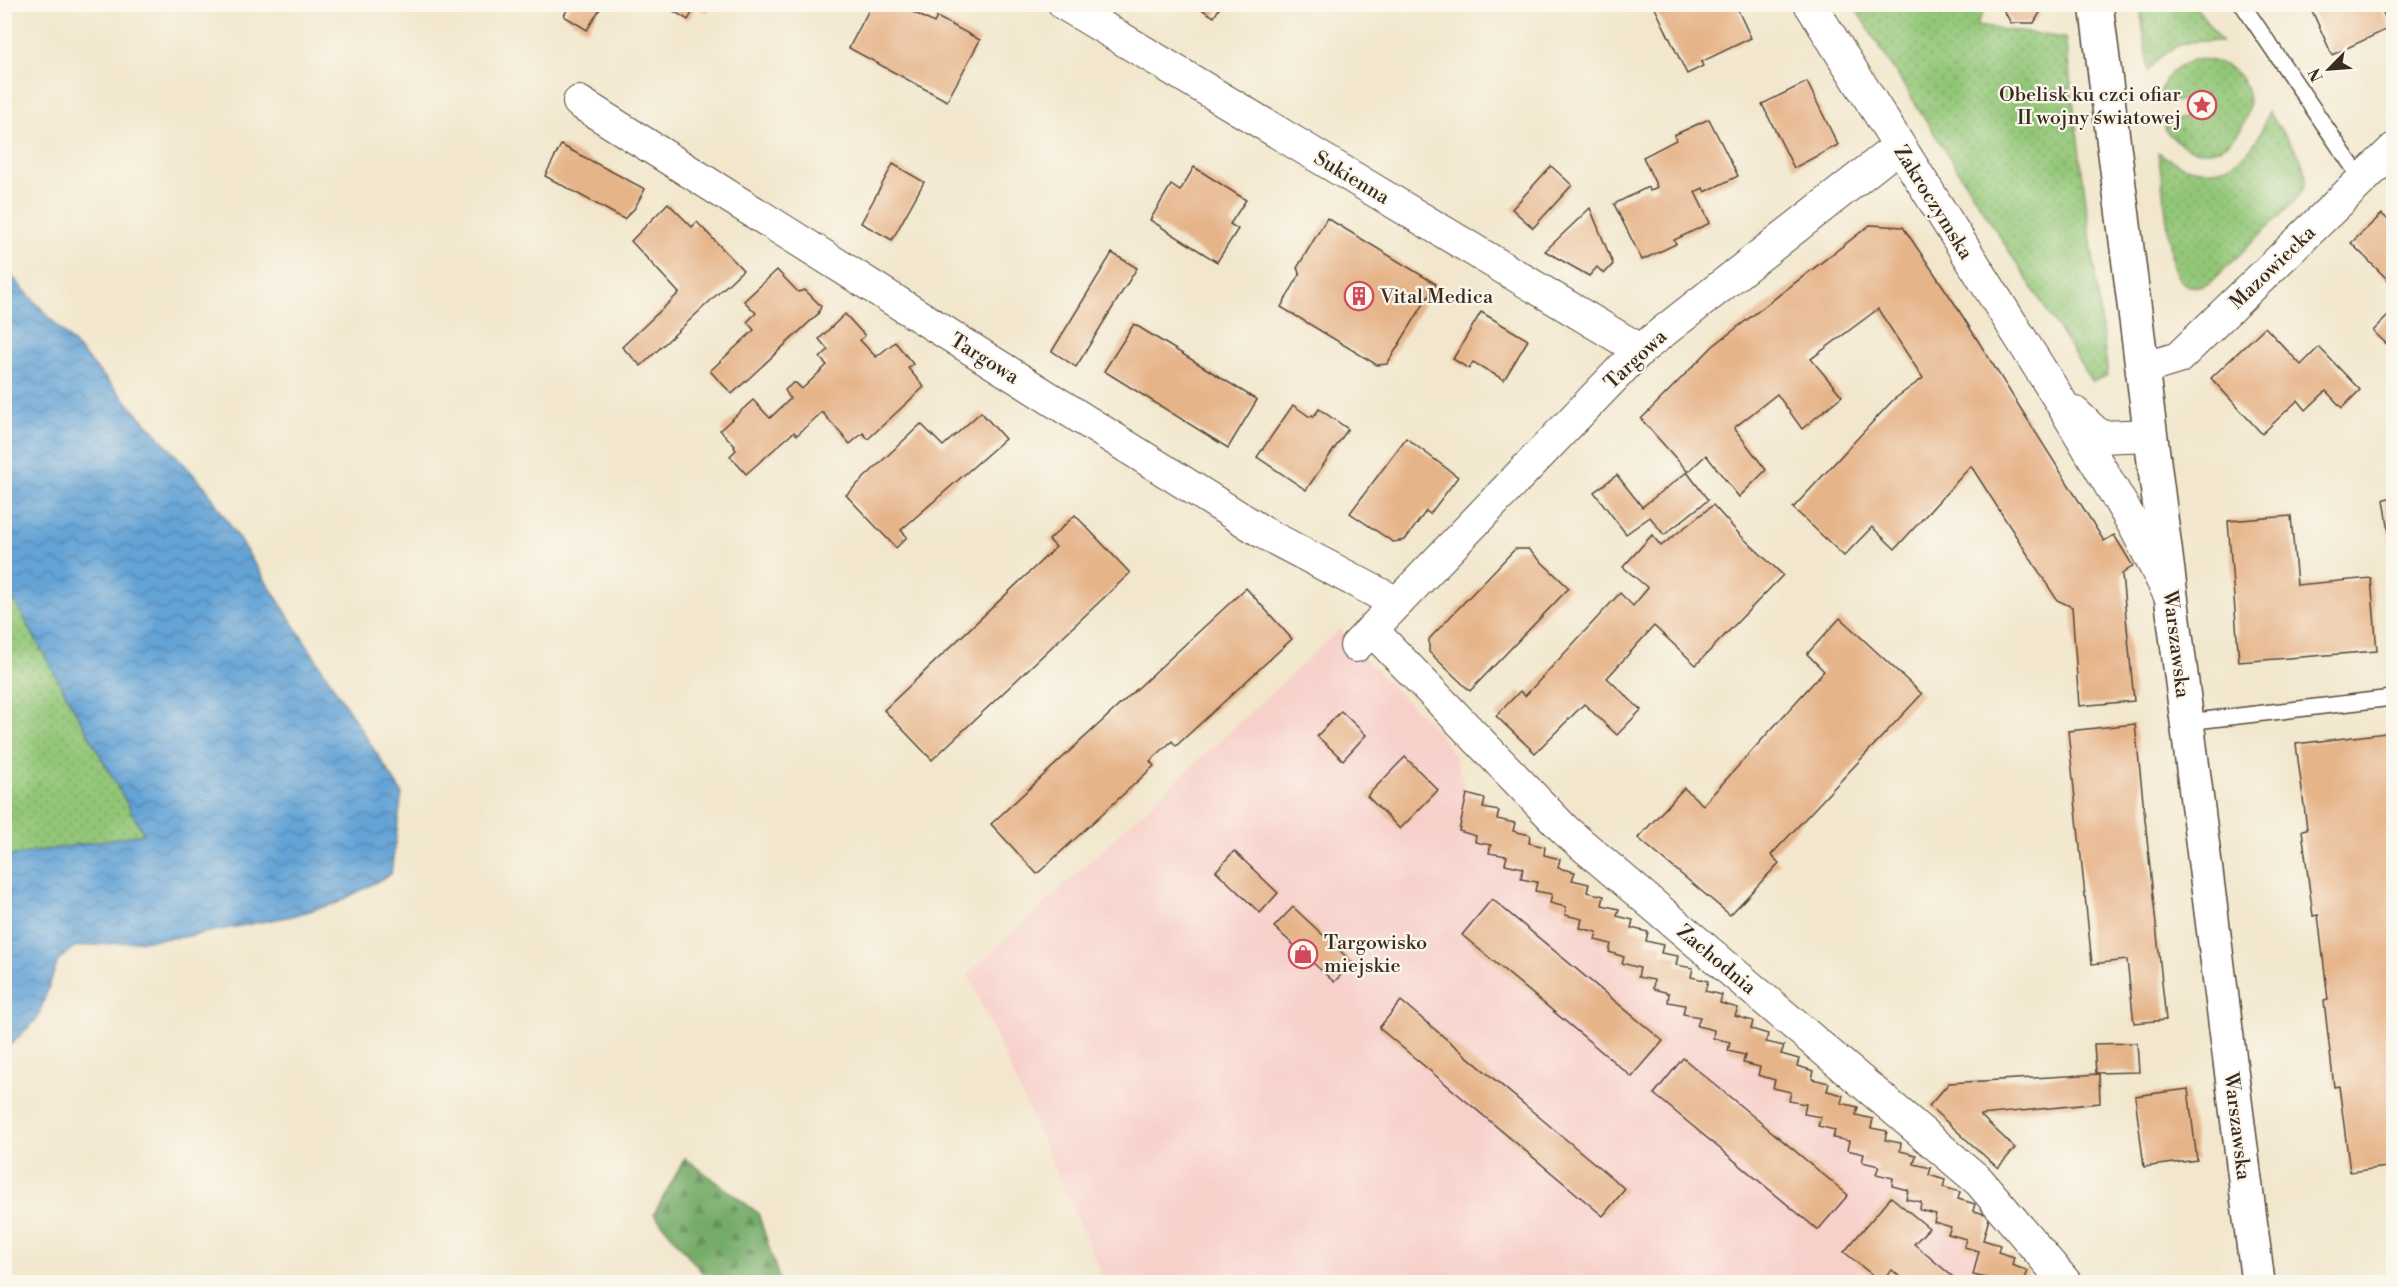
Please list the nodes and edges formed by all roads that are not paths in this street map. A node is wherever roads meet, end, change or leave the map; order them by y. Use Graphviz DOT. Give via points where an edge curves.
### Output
graph roads {
  1 [pos="1064,4"];
  2 [pos="1810,4"];
  3 [pos="2096,4"];
  4 [pos="2242,4"];
  5 [pos="579,102"];
  6 [pos="1899,146"];
  7 [pos="2394,149"];
  8 [pos="2361,180"];
  9 [pos="1640,350"];
  10 [pos="2142,369"];
  11 [pos="2059,399"];
  12 [pos="2151,435"];
  13 [pos="2171,598"];
  14 [pos="1398,603"];
  15 [pos="1364,638"];
  16 [pos="2392,698"];
  17 [pos="2187,722"];
  18 [pos="2065,1282"];
  19 [pos="2258,1282"];
  1 -- 9 [label="street, Sukienna"];
  2 -- 6 [label="street, Zakroczymska"];
  3 -- 10 [label="street, Warszawska"];
  4 -- 8 [label="lane"];
  5 -- 14 [label="street, Targowa" via="1264,534"];
  6 -- 9 [label="street, Targowa"];
  6 -- 11 [label="street, Zakroczymska"];
  7 -- 8 [label="street, Mazowiecka"];
  8 -- 10 [label="street, Mazowiecka" via="2178,358"];
  9 -- 14 [label="street, Targowa"];
  10 -- 12 [label="street, Warszawska"];
  11 -- 12 [label="street, Zakroczymska" via="2100,437"];
  11 -- 13 [label="street, Zakroczymska" via="2135,527"];
  12 -- 13 [label="street, Warszawska"];
  13 -- 17 [label="street, Warszawska"];
  14 -- 15 [label="street, Targowa"];
  15 -- 18 [label="street, Zachodnia" via="1566,831 1979,1180"];
  16 -- 17 [label="lane"];
  17 -- 19 [label="street, Warszawska"];
}
